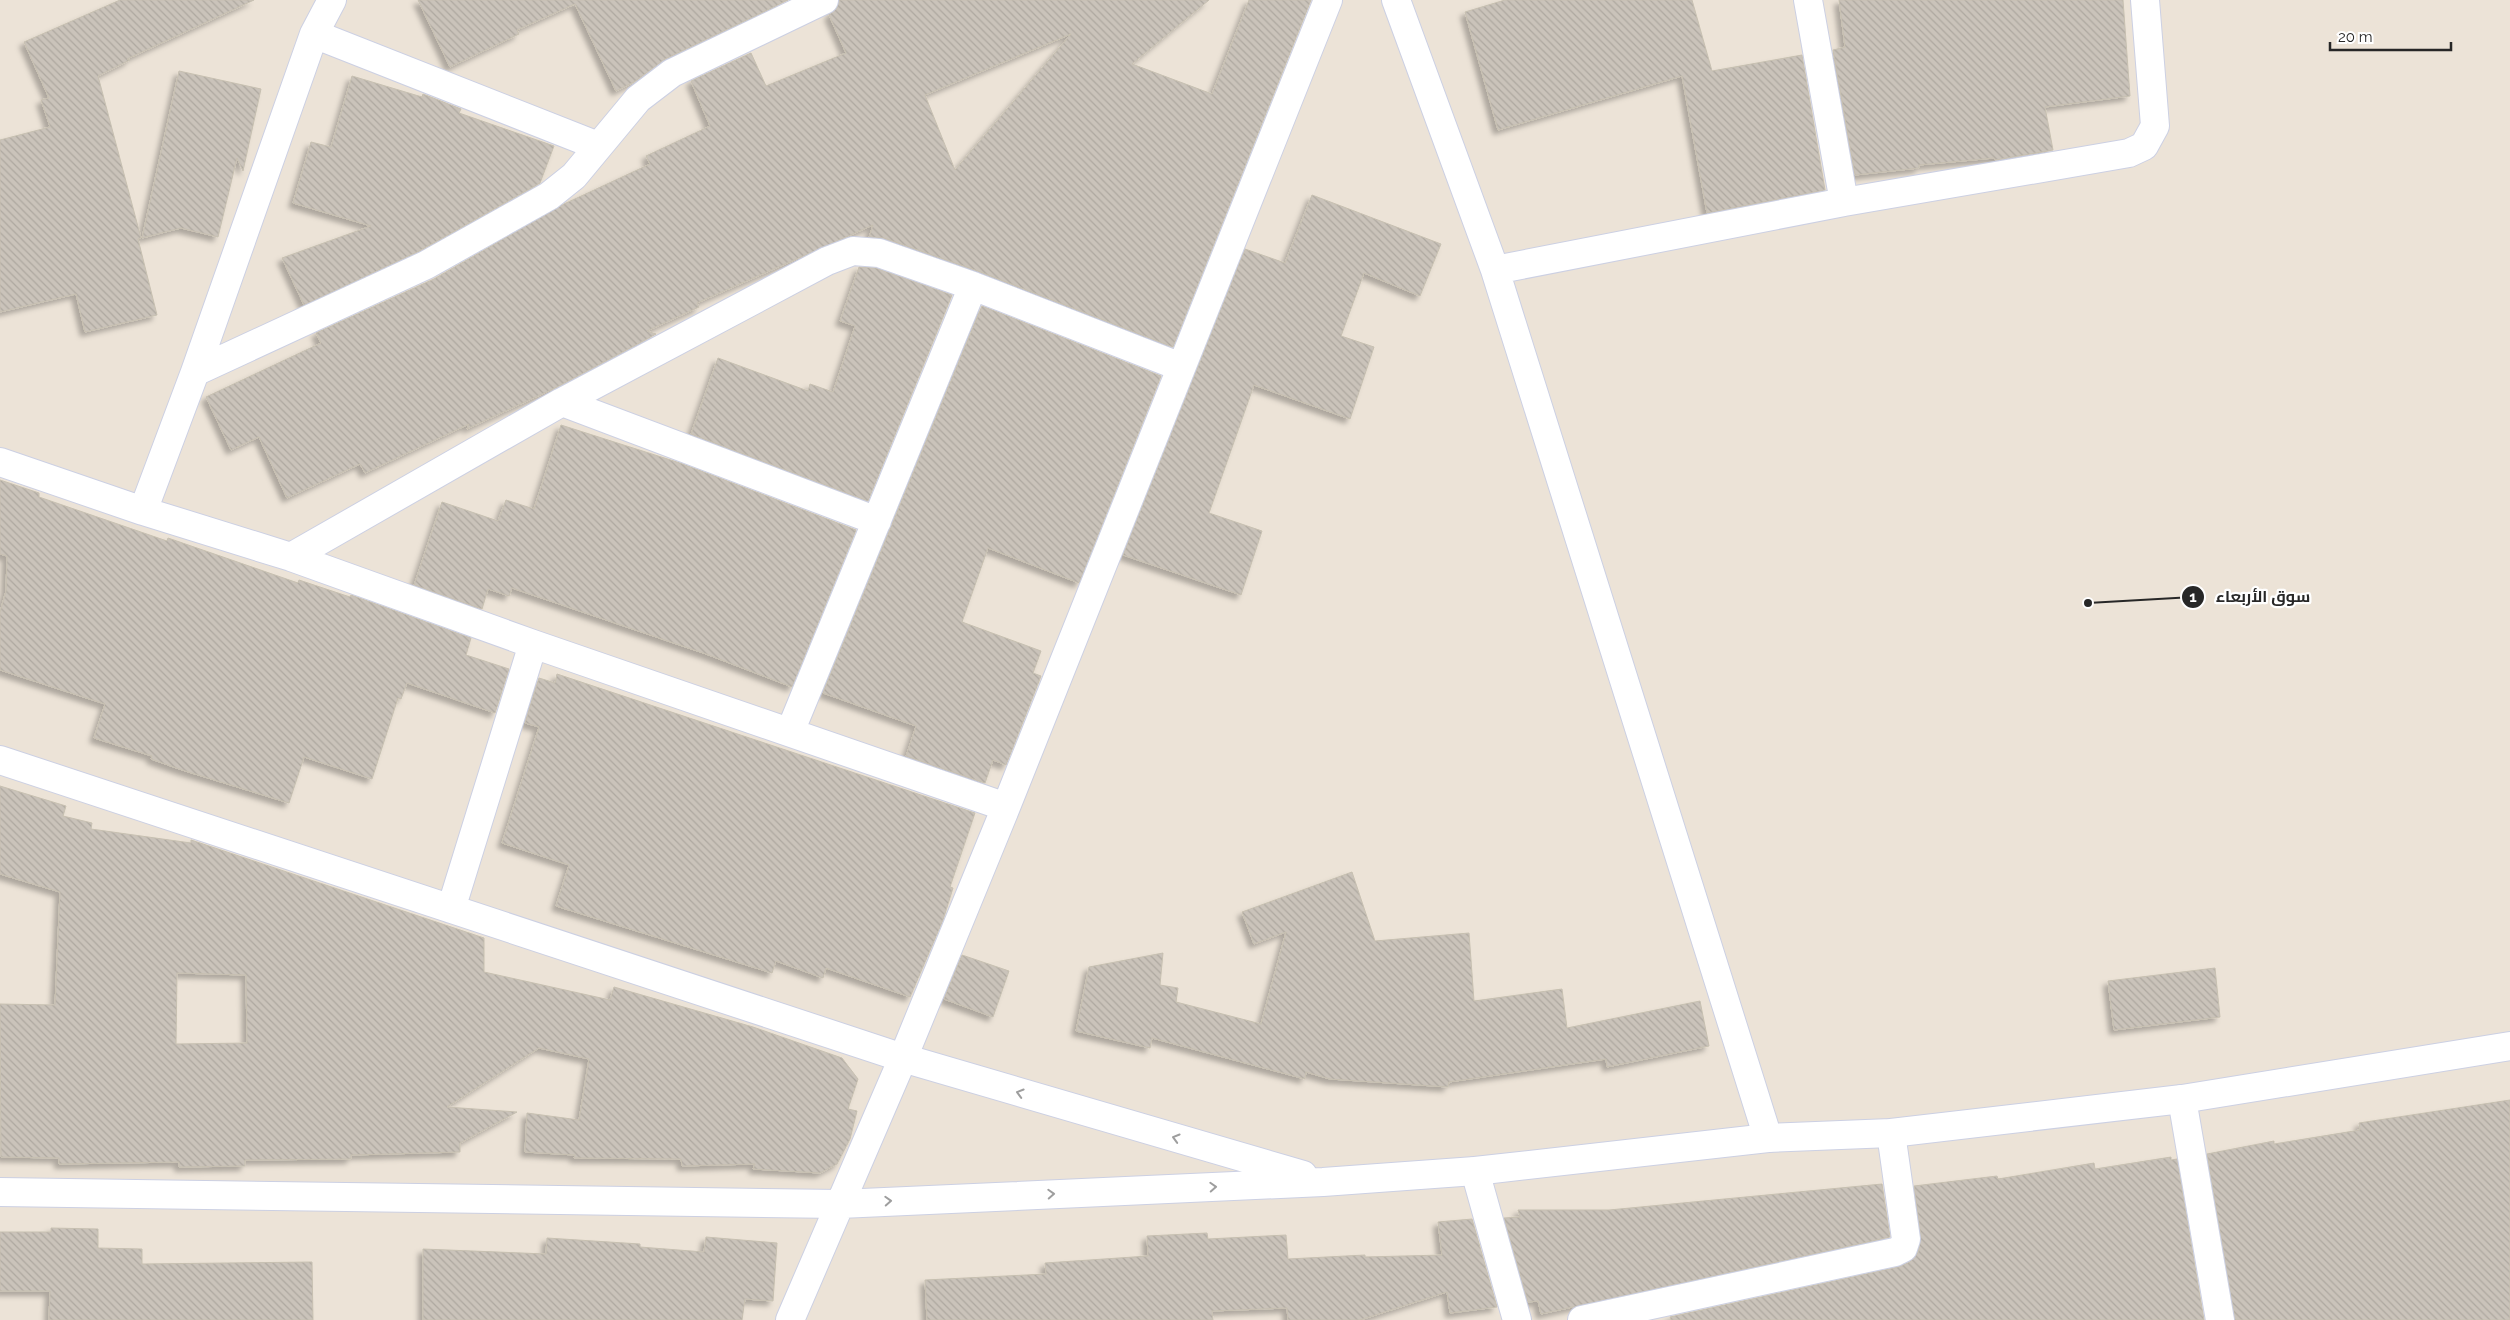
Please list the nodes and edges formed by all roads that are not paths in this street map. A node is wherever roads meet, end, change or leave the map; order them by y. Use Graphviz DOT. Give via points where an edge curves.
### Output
graph roads {
  1 [pos="332,0"];
  2 [pos="824,0"];
  3 [pos="1328,0"];
  4 [pos="1396,0"];
  5 [pos="1808,0"];
  6 [pos="2144,0"];
  7 [pos="314,34"];
  8 [pos="598,146"];
  9 [pos="1844,202"];
  10 [pos="1495,270"];
  11 [pos="974,286"];
  12 [pos="1181,367"];
  13 [pos="195,372"];
  14 [pos="562,402"];
  15 [pos="0,462"];
  16 [pos="143,511"];
  17 [pos="877,521"];
  18 [pos="291,557"];
  19 [pos="533,644"];
  20 [pos="790,732"];
  21 [pos="0,760"];
  22 [pos="1006,807"];
  23 [pos="451,909"];
  24 [pos="2510,1046"];
  25 [pos="902,1058"];
  26 [pos="2182,1099"];
  27 [pos="1891,1133"];
  28 [pos="1768,1138"];
  29 [pos="1474,1171"];
  30 [pos="1323,1182"];
  31 [pos="0,1192"];
  32 [pos="840,1204"];
  33 [pos="790,1320"];
  34 [pos="1517,1320"];
  35 [pos="1582,1320"];
  36 [pos="2220,1320"];
  1 -- 7 [label="street"];
  2 -- 8 [label="street" via="672,73 638,99"];
  3 -- 12 [label="street"];
  4 -- 10 [label="street"];
  5 -- 9 [label="street"];
  6 -- 9 [label="street" via="2155,126 2144,146 2129,153"];
  7 -- 8 [label="street"];
  7 -- 13 [label="street"];
  8 -- 13 [label="street" via="574,176 549,196 426,265"];
  9 -- 10 [label="street"];
  10 -- 28 [label="street"];
  11 -- 12 [label="street"];
  11 -- 14 [label="street" via="878,253 853,251 827,261"];
  11 -- 17 [label="street"];
  12 -- 22 [label="street"];
  13 -- 16 [label="street"];
  14 -- 17 [label="street"];
  14 -- 18 [label="street"];
  15 -- 16 [label="street"];
  16 -- 18 [label="street"];
  17 -- 20 [label="street"];
  18 -- 19 [label="street"];
  19 -- 20 [label="street"];
  19 -- 23 [label="street"];
  20 -- 22 [label="street"];
  21 -- 23 [label="street"];
  22 -- 25 [label="street"];
  23 -- 25 [label="street"];
  24 -- 26 [label="street"];
  30 -- 25 [label="street, one-way"];
  25 -- 32 [label="street"];
  26 -- 27 [label="street"];
  26 -- 36 [label="street"];
  27 -- 28 [label="street"];
  27 -- 35 [label="street" via="1906,1239 1903,1248"];
  28 -- 29 [label="street"];
  29 -- 30 [label="street"];
  29 -- 34 [label="street"];
  32 -- 30 [label="street, one-way"];
  31 -- 32 [label="street"];
  32 -- 33 [label="street"];
}
